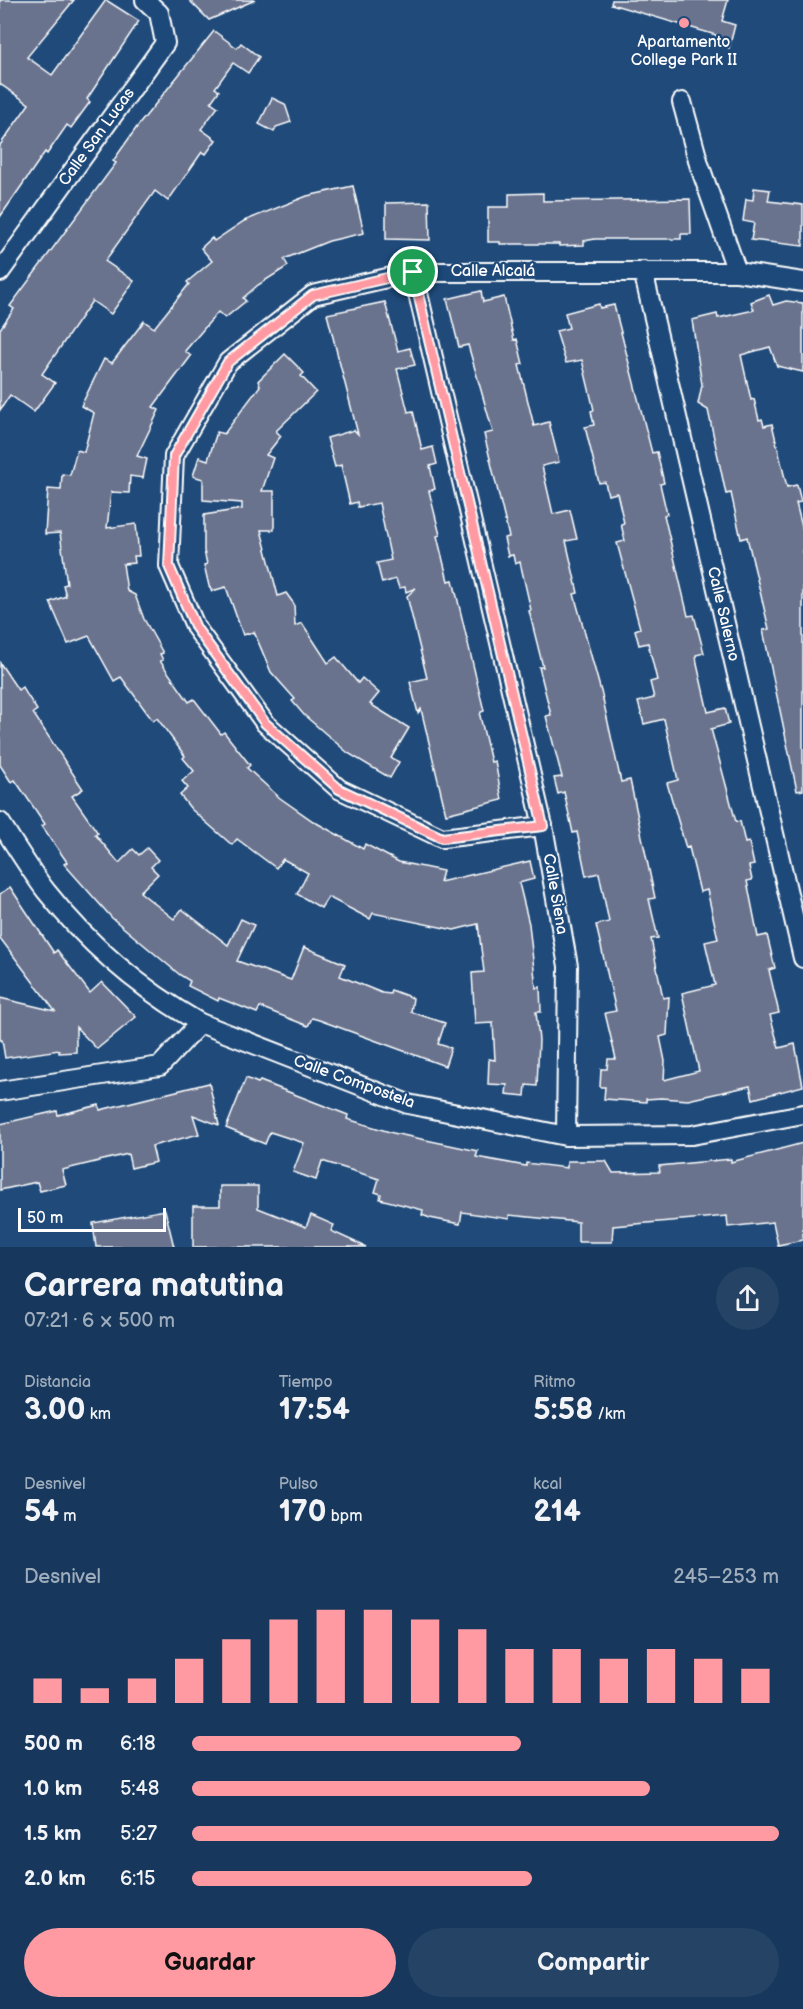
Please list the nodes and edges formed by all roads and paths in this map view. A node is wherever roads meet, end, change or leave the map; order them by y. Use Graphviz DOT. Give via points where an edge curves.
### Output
graph roads {
  1 [pos="145,0"];
  2 [pos="682,102"];
  3 [pos="643,271"];
  4 [pos="0,272"];
  5 [pos="413,272"];
  6 [pos="737,272"];
  7 [pos="803,282"];
  8 [pos="0,822"];
  9 [pos="543,826"];
  10 [pos="803,958"];
  11 [pos="200,1023"];
  12 [pos="0,1091"];
  13 [pos="803,1114"];
  14 [pos="566,1136"];
  1 -- 4 [label="street, Calle San Lucas" via="159,13 165,43"];
  2 -- 6 [label="street"];
  3 -- 5 [label="street, Calle Alcalá"];
  3 -- 6 [label="street, Calle Alcalá"];
  3 -- 10 [label="street, Calle Salerno"];
  5 -- 9 [label="street, Calle Siena"];
  5 -- 9 [label="street, Calle Alcalá" via="313,295 228,362 174,456 169,566 196,628 265,723 339,789 442,838"];
  6 -- 7 [label="street, Calle Alcalá"];
  8 -- 11 [label="street, Calle Compostela" via="47,892 110,960"];
  9 -- 14 [label="street, Calle Siena" via="568,966"];
  11 -- 12 [label="street" via="160,1066"];
  11 -- 14 [label="street, Calle Compostela" via="408,1104"];
  13 -- 14 [label="street, Calle Compostela" via="692,1134"];
}
